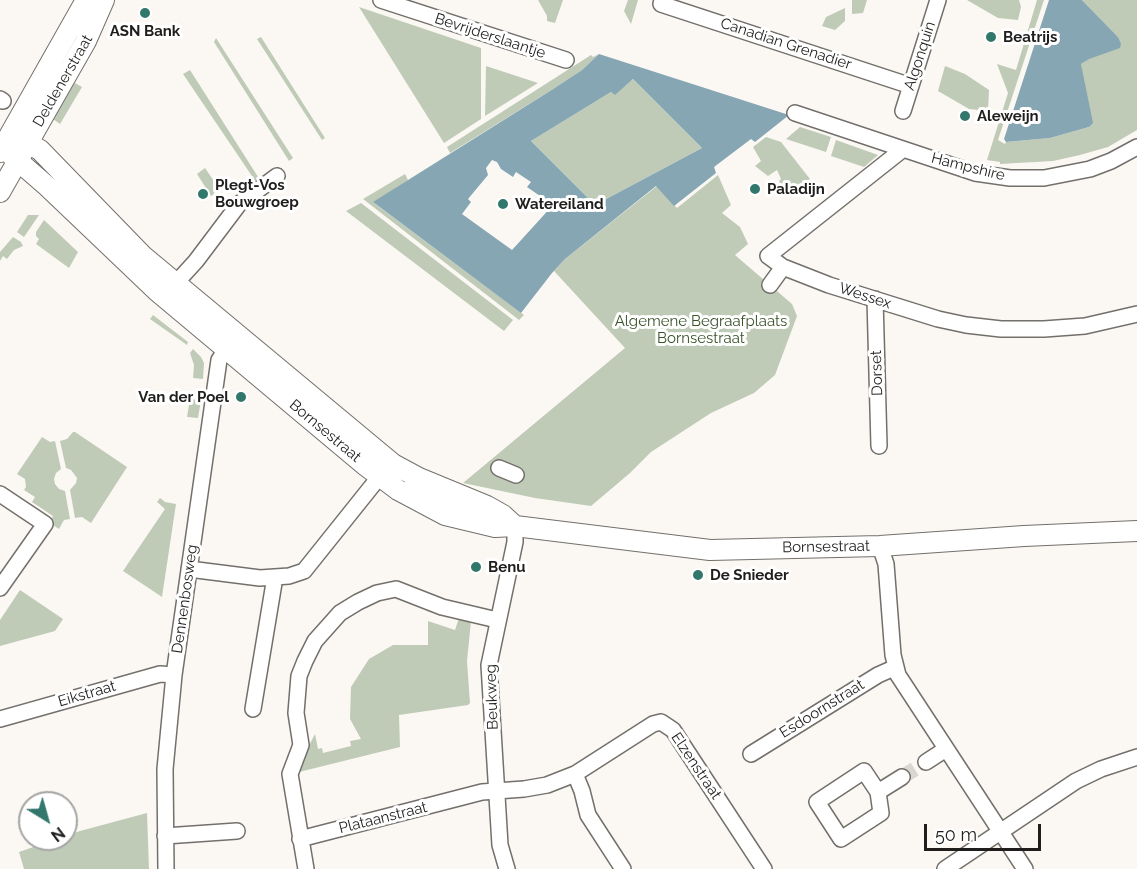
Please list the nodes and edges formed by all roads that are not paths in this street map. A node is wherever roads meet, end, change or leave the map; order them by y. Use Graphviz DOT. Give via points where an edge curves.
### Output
graph roads {
  1 [pos="86,0"];
  2 [pos="104,0"];
  3 [pos="381,0"];
  4 [pos="938,0"];
  5 [pos="661,2"];
  6 [pos="566,60"];
  7 [pos="910,86"];
  8 [pos="903,111"];
  9 [pos="795,113"];
  10 [pos="8,147"];
  11 [pos="1137,147"];
  12 [pos="902,150"];
  13 [pos="277,176"];
  14 [pos="0,192"];
  15 [pos="783,267"];
  16 [pos="770,285"];
  17 [pos="166,287"];
  18 [pos="875,299"];
  19 [pos="1137,314"];
  20 [pos="231,342"];
  21 [pos="879,446"];
  22 [pos="499,468"];
  23 [pos="516,475"];
  24 [pos="380,476"];
  25 [pos="0,494"];
  26 [pos="515,526"];
  27 [pos="1137,531"];
  28 [pos="880,546"];
  29 [pos="189,570"];
  30 [pos="275,577"];
  31 [pos="0,588"];
  32 [pos="497,620"];
  33 [pos="896,667"];
  34 [pos="174,675"];
  35 [pos="254,709"];
  36 [pos="0,719"];
  37 [pos="946,749"];
  38 [pos="751,754"];
  39 [pos="1137,757"];
  40 [pos="926,762"];
  41 [pos="575,774"];
  42 [pos="902,777"];
  43 [pos="496,792"];
  44 [pos="878,792"];
  45 [pos="237,831"];
  46 [pos="1000,833"];
  47 [pos="165,836"];
  48 [pos="300,839"];
  49 [pos="166,869"];
  50 [pos="306,869"];
  51 [pos="507,869"];
  52 [pos="623,869"];
  53 [pos="764,869"];
  54 [pos="945,869"];
  55 [pos="1025,869"];
  1 -- 10 [label="main road, Deldenerstraat" via="23,111"];
  2 -- 10 [label="main road, Deldenerstraat" via="86,41"];
  3 -- 6 [label="street, Bevrijderslaantje"];
  4 -- 7 [label="street, Algonquin"];
  5 -- 7 [label="street, Canadian Grenadier"];
  7 -- 8 [label="street, Algonquin"];
  9 -- 12 [label="street"];
  10 -- 14 [label="main road"];
  10 -- 17 [label="main road, Bornsestraat"];
  11 -- 12 [label="street, Hampshire" via="1090,169 1028,179 975,172"];
  12 -- 15 [label="street" via="768,256"];
  13 -- 17 [label="street" via="239,204 199,257"];
  15 -- 16 [label="street"];
  15 -- 18 [label="street, Wessex"];
  17 -- 20 [label="main road, Bornsestraat"];
  17 -- 20 [label="street, Bornsestraat"];
  18 -- 19 [label="street, Wessex" via="938,319 1001,329 1085,326"];
  18 -- 21 [label="street, Dorset"];
  20 -- 24 [label="main road, Bornsestraat"];
  20 -- 26 [label="main road, Bornsestraat" via="393,464 487,506"];
  20 -- 29 [label="street, Dennenbosweg" via="219,360"];
  22 -- 23 [label="street"];
  24 -- 26 [label="main road, Bornsestraat" via="410,498 445,515 495,527"];
  24 -- 30 [label="street" via="304,571"];
  25 -- 31 [label="street" via="45,524"];
  26 -- 28 [label="main road, Bornsestraat" via="710,550"];
  26 -- 32 [label="street, Beukweg" via="515,542"];
  27 -- 28 [label="main road, Bornsestraat"];
  28 -- 33 [label="street" via="886,564"];
  29 -- 30 [label="street"];
  29 -- 34 [label="street, Dennenbosweg"];
  30 -- 35 [label="street"];
  32 -- 43 [label="street, Beukweg" via="489,665"];
  32 -- 48 [label="street" via="442,607 396,589 377,593 340,613 315,641 299,676 296,713 301,745 290,774"];
  33 -- 37 [label="street"];
  33 -- 38 [label="street, Esdoornstraat"];
  34 -- 36 [label="street, Eikstraat" via="160,674"];
  34 -- 47 [label="street, Dennenbosweg" via="165,770"];
  37 -- 40 [label="street"];
  37 -- 46 [label="street"];
  39 -- 46 [label="street" via="1076,781"];
  41 -- 43 [label="street, Elzenstraat" via="547,785"];
  41 -- 52 [label="street" via="588,815"];
  41 -- 53 [label="street, Elzenstraat" via="653,724 667,724"];
  42 -- 44 [label="street"];
  43 -- 48 [label="street, Plataanstraat" via="482,792"];
  43 -- 51 [label="street, Beukweg"];
  44 -- 44 [label="street" via="864,771 817,802 841,839 881,813"];
  45 -- 47 [label="street"];
  46 -- 54 [label="street"];
  46 -- 55 [label="street"];
  47 -- 49 [label="street, Dennenbosweg"];
  48 -- 50 [label="street"];
}
